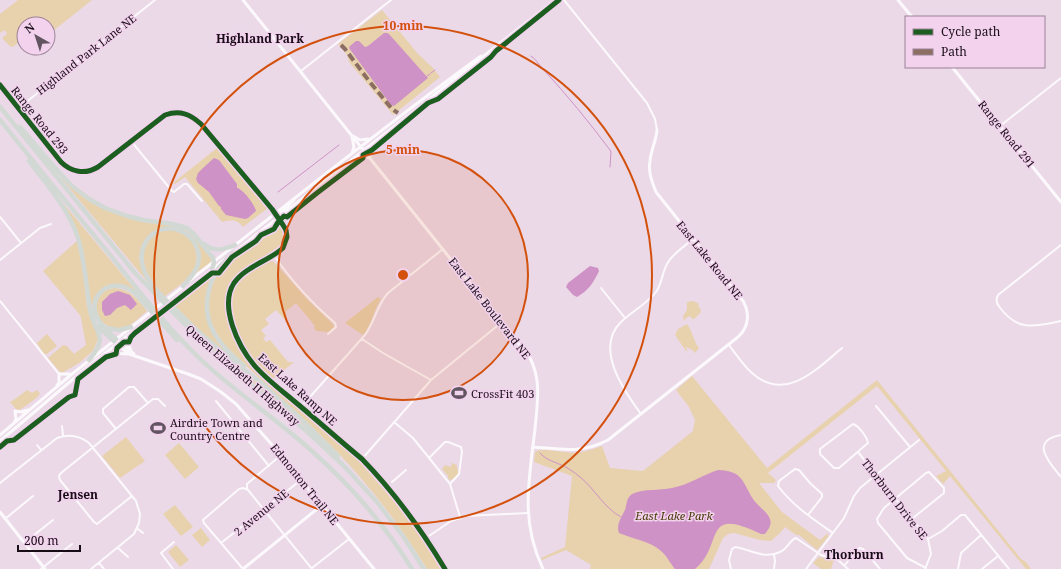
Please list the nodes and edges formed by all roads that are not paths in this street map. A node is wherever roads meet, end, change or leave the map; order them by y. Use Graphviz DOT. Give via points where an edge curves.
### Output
graph roads {
  1 [pos="155,0"];
  2 [pos="243,0"];
  3 [pos="555,0"];
  4 [pos="564,0"];
  5 [pos="898,0"];
  6 [pos="389,1"];
  7 [pos="911,16"];
  8 [pos="505,39"];
  9 [pos="953,68"];
  10 [pos="301,72"];
  11 [pos="1061,78"];
  12 [pos="0,85"];
  13 [pos="0,103"];
  14 [pos="0,107"];
  15 [pos="20,111"];
  16 [pos="0,120"];
  17 [pos="5,126"];
  18 [pos="1000,126"];
  19 [pos="657,130"];
  20 [pos="352,135"];
  21 [pos="371,138"];
  22 [pos="131,141"];
  23 [pos="373,142"];
  24 [pos="361,146"];
  25 [pos="363,150"];
  26 [pos="351,154"];
  27 [pos="370,158"];
  28 [pos="350,160"];
  29 [pos="304,191"];
  30 [pos="202,201"];
  31 [pos="1061,202"];
  32 [pos="275,212"];
  33 [pos="0,217"];
  34 [pos="278,217"];
  35 [pos="51,224"];
  36 [pos="198,238"];
  37 [pos="693,239"];
  38 [pos="21,243"];
  39 [pos="235,245"];
  40 [pos="1061,245"];
  41 [pos="443,249"];
  42 [pos="233,253"];
  43 [pos="274,255"];
  44 [pos="0,260"];
  45 [pos="214,262"];
  46 [pos="212,269"];
  47 [pos="183,286"];
  48 [pos="601,288"];
  49 [pos="0,301"];
  50 [pos="625,318"];
  51 [pos="1061,321"];
  52 [pos="502,322"];
  53 [pos="95,323"];
  54 [pos="104,327"];
  55 [pos="133,329"];
  56 [pos="328,334"];
  57 [pos="362,339"];
  58 [pos="117,341"];
  59 [pos="729,345"];
  60 [pos="842,348"];
  61 [pos="129,354"];
  62 [pos="134,354"];
  63 [pos="100,358"];
  64 [pos="139,358"];
  65 [pos="89,360"];
  66 [pos="59,374"];
  67 [pos="72,374"];
  68 [pos="431,380"];
  69 [pos="231,386"];
  70 [pos="265,386"];
  71 [pos="56,387"];
  72 [pos="216,401"];
  73 [pos="148,403"];
  74 [pos="164,406"];
  75 [pos="876,406"];
  76 [pos="301,407"];
  77 [pos="30,410"];
  78 [pos="641,414"];
  79 [pos="394,422"];
  80 [pos="13,424"];
  81 [pos="62,426"];
  82 [pos="116,429"];
  83 [pos="0,435"];
  84 [pos="1061,435"];
  85 [pos="64,436"];
  86 [pos="919,440"];
  87 [pos="0,441"];
  88 [pos="37,445"];
  89 [pos="93,447"];
  90 [pos="533,447"];
  91 [pos="910,447"];
  92 [pos="41,450"];
  93 [pos="858,452"];
  94 [pos="282,455"];
  95 [pos="429,458"];
  96 [pos="362,459"];
  97 [pos="269,466"];
  98 [pos="406,470"];
  99 [pos="876,474"];
  100 [pos="1061,477"];
  101 [pos="301,480"];
  102 [pos="392,482"];
  103 [pos="0,483"];
  104 [pos="450,484"];
  105 [pos="362,485"];
  106 [pos="248,490"];
  107 [pos="88,491"];
  108 [pos="33,496"];
  109 [pos="132,496"];
  110 [pos="895,498"];
  111 [pos="77,500"];
  112 [pos="322,505"];
  113 [pos="264,510"];
  114 [pos="0,512"];
  115 [pos="528,513"];
  116 [pos="808,515"];
  117 [pos="3,517"];
  118 [pos="460,517"];
  119 [pos="913,518"];
  120 [pos="53,520"];
  121 [pos="137,529"];
  122 [pos="143,533"];
  123 [pos="833,533"];
  124 [pos="285,535"];
  125 [pos="981,535"];
  126 [pos="426,538"];
  127 [pos="349,539"];
  128 [pos="928,539"];
  129 [pos="174,542"];
  130 [pos="24,543"];
  131 [pos="222,543"];
  132 [pos="72,544"];
  133 [pos="118,548"];
  134 [pos="818,553"];
  135 [pos="774,555"];
  136 [pos="998,556"];
  137 [pos="128,557"];
  138 [pos="99,563"];
  139 [pos="844,565"];
  140 [pos="43,568"];
  141 [pos="926,568"];
  142 [pos="91,569"];
  143 [pos="104,569"];
  144 [pos="174,569"];
  145 [pos="243,569"];
  146 [pos="312,569"];
  147 [pos="374,569"];
  148 [pos="412,569"];
  149 [pos="424,569"];
  150 [pos="445,569"];
  151 [pos="544,569"];
  152 [pos="731,569"];
  153 [pos="774,569"];
  154 [pos="806,569"];
  155 [pos="848,569"];
  156 [pos="880,569"];
  157 [pos="958,569"];
  158 [pos="982,569"];
  159 [pos="1009,569"];
  1 -- 15 [label="street, Highland Park Lane NE" via="25,103"];
  2 -- 10 [label="main road, East Lake Boulevard NE"];
  3 -- 8 [label="main road"];
  4 -- 19 [label="street, East Lake Road NE" via="647,103 655,118"];
  5 -- 7 [label="main road"];
  6 -- 10 [label="street"];
  8 -- 21 [label="main road"];
  8 -- 23 [label="main road"];
  9 -- 18 [label="main road, Range Road 291"];
  10 -- 20 [label="main road, East Lake Boulevard NE"];
  11 -- 18 [label="street"];
  12 -- 15 [label="street, Range Road 293"];
  13 -- 36 [label="highway" via="57,170 84,195 118,214 187,228"];
  14 -- 105 [label="highway, Queen Elizabeth II Highway" via="155,295 205,345 325,447"];
  15 -- 22 [label="street, Range Road 293" via="64,165 74,171 88,171 98,167"];
  16 -- 17 [label="highway, Queen Elizabeth II Highway"];
  17 -- 53 [label="highway" via="60,202 72,223 82,252 91,314"];
  17 -- 69 [label="highway, Queen Elizabeth II Highway" via="167,323"];
  18 -- 31 [label="main road, Range Road 291"];
  19 -- 37 [label="main road, East Lake Road NE" via="650,162 650,176 659,197"];
  20 -- 21 [label="main road" via="360,140"];
  20 -- 24 [label="main road, East Lake Boulevard NE"];
  20 -- 26 [label="main road" via="354,147"];
  21 -- 24 [label="main road"];
  22 -- 30 [label="street" via="172,191 187,184"];
  22 -- 32 [label="street" via="165,115 180,112 192,116"];
  23 -- 25 [label="main road"];
  23 -- 27 [label="main road"];
  24 -- 25 [label="main road, East Lake Boulevard NE"];
  24 -- 26 [label="main road"];
  25 -- 27 [label="main road, East Lake Boulevard NE"];
  25 -- 28 [label="main road"];
  26 -- 29 [label="main road"];
  27 -- 28 [label="main road" via="363,156"];
  27 -- 41 [label="main road, East Lake Boulevard NE"];
  28 -- 34 [label="main road"];
  29 -- 32 [label="main road"];
  29 -- 34 [label="main road"];
  32 -- 34 [label="main road, East Lake Ramp NE"];
  32 -- 39 [label="main road"];
  33 -- 38 [label="street"];
  34 -- 42 [label="main road"];
  34 -- 43 [label="main road, East Lake Ramp NE" via="286,230 287,240 283,248"];
  35 -- 38 [label="street" via="40,228"];
  36 -- 39 [label="highway" via="206,246 216,250"];
  36 -- 45 [label="highway"];
  37 -- 50 [label="street" via="670,259 654,295"];
  37 -- 59 [label="main road, East Lake Road NE" via="746,307 746,327"];
  38 -- 44 [label="street"];
  39 -- 45 [label="main road"];
  40 -- 51 [label="street" via="998,295 996,302 1009,317 1022,325 1033,326"];
  41 -- 52 [label="main road, East Lake Boulevard NE"];
  41 -- 57 [label="street" via="384,297"];
  42 -- 46 [label="main road"];
  42 -- 70 [label="highway" via="218,269 211,282 207,299 209,321 219,341"];
  43 -- 56 [label="street" via="308,298 335,323 336,327"];
  43 -- 76 [label="main road, East Lake Ramp NE" via="238,279 230,292 228,311 250,361"];
  45 -- 46 [label="highway"];
  45 -- 47 [label="main road"];
  46 -- 55 [label="main road"];
  47 -- 55 [label="main road"];
  47 -- 70 [label="highway" via="192,276 198,263 198,250 185,232 166,228 147,240 142,253 141,260 149,281 197,331"];
  48 -- 50 [label="street"];
  49 -- 66 [label="street"];
  50 -- 78 [label="street" via="612,335 610,351 623,388"];
  52 -- 68 [label="street"];
  52 -- 90 [label="main road, East Lake Boulevard NE" via="528,354 537,375 538,396"];
  53 -- 58 [label="highway"];
  53 -- 65 [label="highway" via="100,342"];
  54 -- 55 [label="highway" via="116,330"];
  54 -- 58 [label="highway"];
  54 -- 69 [label="highway" via="95,312 98,296 109,287 128,288 196,358"];
  55 -- 58 [label="main road"];
  55 -- 62 [label="main road" via="128,342"];
  57 -- 68 [label="street"];
  57 -- 76 [label="street"];
  58 -- 61 [label="main road, Edmonton Trail NE"];
  58 -- 62 [label="main road, Edmonton Trail NE"];
  58 -- 63 [label="main road"];
  58 -- 65 [label="main road"];
  59 -- 60 [label="street" via="757,377 767,383 781,385 807,376"];
  59 -- 78 [label="main road, East Lake Road NE"];
  61 -- 63 [label="main road" via="114,353"];
  61 -- 64 [label="main road, Edmonton Trail NE"];
  62 -- 64 [label="main road, Edmonton Trail NE"];
  63 -- 87 [label="main road"];
  64 -- 94 [label="main road, Edmonton Trail NE" via="201,379 221,392 244,412"];
  65 -- 67 [label="main road"];
  66 -- 67 [label="main road"];
  66 -- 71 [label="main road" via="59,383"];
  67 -- 71 [label="main road"];
  68 -- 79 [label="street"];
  69 -- 148 [label="highway, Queen Elizabeth II Highway" via="312,451 344,481 395,543"];
  70 -- 105 [label="highway" via="330,447"];
  71 -- 77 [label="main road"];
  72 -- 97 [label="street, Edmonton Trail NE"];
  73 -- 74 [label="street" via="157,398"];
  73 -- 82 [label="street"];
  73 -- 82 [label="street" via="134,387 129,387 103,409 103,413"];
  75 -- 91 [label="street"];
  76 -- 96 [label="main road, East Lake Ramp NE"];
  77 -- 80 [label="main road"];
  77 -- 80 [label="main road" via="15,411 16,419"];
  78 -- 90 [label="main road, East Lake Road NE" via="608,440 590,448 572,450"];
  79 -- 95 [label="street" via="413,438"];
  79 -- 96 [label="street"];
  80 -- 83 [label="main road"];
  81 -- 85 [label="street"];
  82 -- 89 [label="street"];
  84 -- 100 [label="street" via="1049,439 1043,451"];
  85 -- 89 [label="street" via="78,437"];
  85 -- 92 [label="street"];
  86 -- 91 [label="street"];
  88 -- 92 [label="street"];
  89 -- 109 [label="street"];
  89 -- 111 [label="street" via="59,476"];
  90 -- 115 [label="main road, East Lake Boulevard NE"];
  91 -- 99 [label="street"];
  92 -- 103 [label="street"];
  93 -- 93 [label="street" via="837,469 819,452 853,424 868,442"];
  93 -- 99 [label="street, Thorburn Drive SE"];
  94 -- 97 [label="street"];
  94 -- 101 [label="main road, Edmonton Trail NE"];
  95 -- 104 [label="street"];
  95 -- 104 [label="street" via="444,442 461,447 459,474"];
  96 -- 126 [label="main road, East Lake Ramp NE" via="390,490"];
  97 -- 106 [label="street" via="247,484"];
  98 -- 102 [label="street"];
  99 -- 110 [label="street, Thorburn Drive SE"];
  99 -- 123 [label="street" via="857,492 847,515"];
  101 -- 112 [label="main road, Edmonton Trail NE"];
  101 -- 113 [label="street, 2 Avenue NE"];
  104 -- 118 [label="street"];
  105 -- 149 [label="highway, Queen Elizabeth II Highway" via="403,536"];
  106 -- 113 [label="street"];
  106 -- 131 [label="street" via="239,489 203,520"];
  107 -- 111 [label="street"];
  108 -- 117 [label="street"];
  109 -- 111 [label="street" via="97,524"];
  109 -- 121 [label="street" via="140,510"];
  110 -- 119 [label="street, Thorburn Drive SE"];
  110 -- 119 [label="street" via="926,473 932,474 944,488 944,493"];
  110 -- 141 [label="street" via="881,510 877,521 907,558"];
  112 -- 124 [label="main road"];
  112 -- 127 [label="main road, Edmonton Trail NE"];
  113 -- 124 [label="street"];
  113 -- 131 [label="street, 2 Avenue NE"];
  114 -- 117 [label="main road"];
  115 -- 118 [label="street"];
  115 -- 151 [label="main road, East Lake Boulevard NE" via="534,547"];
  116 -- 116 [label="street" via="790,501 778,485 779,481 795,469 822,494"];
  116 -- 123 [label="street"];
  117 -- 130 [label="main road"];
  118 -- 126 [label="street"];
  119 -- 128 [label="street, Thorburn Drive SE"];
  120 -- 130 [label="street"];
  121 -- 122 [label="street"];
  121 -- 133 [label="street"];
  123 -- 134 [label="street"];
  124 -- 145 [label="main road"];
  124 -- 146 [label="street"];
  125 -- 128 [label="street" via="966,516 962,515"];
  125 -- 136 [label="street"];
  125 -- 157 [label="street" via="961,553"];
  126 -- 150 [label="main road, East Lake Ramp NE"];
  127 -- 146 [label="street"];
  127 -- 147 [label="main road, Edmonton Trail NE"];
  128 -- 141 [label="street, Thorburn Drive SE" via="931,554"];
  129 -- 144 [label="street" via="162,553"];
  130 -- 140 [label="main road"];
  131 -- 145 [label="street"];
  132 -- 140 [label="street"];
  133 -- 137 [label="street"];
  133 -- 138 [label="street"];
  134 -- 135 [label="street" via="795,538 784,550"];
  134 -- 139 [label="street" via="835,558"];
  134 -- 154 [label="street"];
  135 -- 152 [label="street" via="759,554 735,547 730,556"];
  135 -- 153 [label="street"];
  136 -- 158 [label="street"];
  136 -- 159 [label="street"];
  138 -- 142 [label="street"];
  138 -- 143 [label="street"];
  139 -- 155 [label="street"];
  139 -- 156 [label="street" via="860,548"];
}
